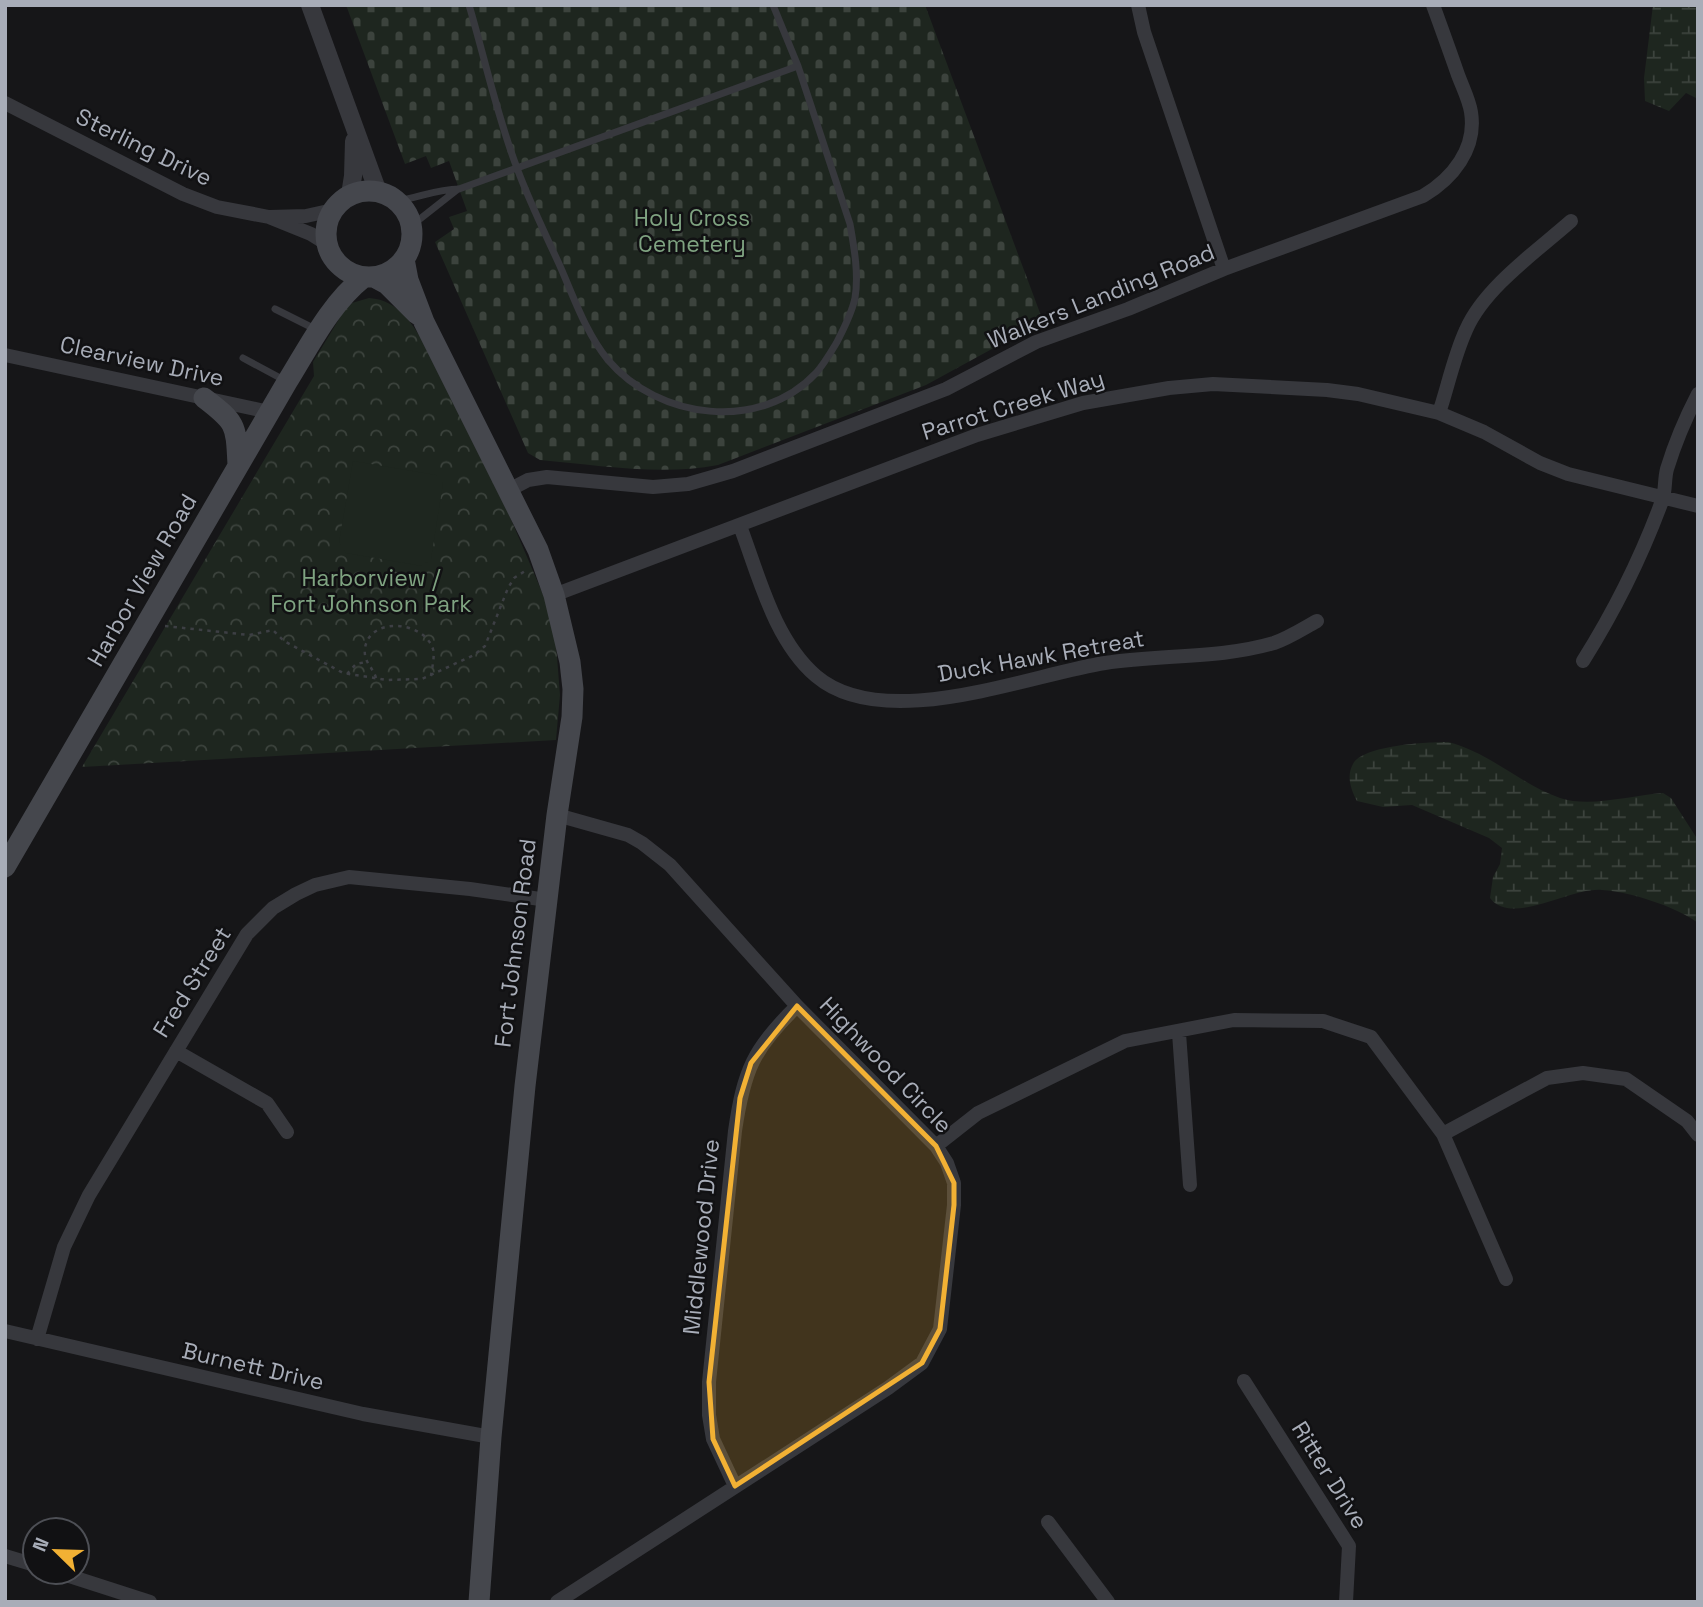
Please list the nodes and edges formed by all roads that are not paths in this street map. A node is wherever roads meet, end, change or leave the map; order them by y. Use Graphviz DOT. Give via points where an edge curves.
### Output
graph roads {
  1 [pos="310,5"];
  2 [pos="469,5"];
  3 [pos="773,5"];
  4 [pos="1138,5"];
  5 [pos="1433,5"];
  6 [pos="798,66"];
  7 [pos="5,103"];
  8 [pos="352,120"];
  9 [pos="517,168"];
  10 [pos="459,189"];
  11 [pos="350,195"];
  12 [pos="387,196"];
  13 [pos="333,210"];
  14 [pos="269,217"];
  15 [pos="1571,221"];
  16 [pos="411,226"];
  17 [pos="330,251"];
  18 [pos="404,259"];
  19 [pos="1224,269"];
  20 [pos="369,277"];
  21 [pos="275,309"];
  22 [pos="424,322"];
  23 [pos="322,325"];
  24 [pos="5,355"];
  25 [pos="243,358"];
  26 [pos="287,382"];
  27 [pos="1698,394"];
  28 [pos="204,398"];
  29 [pos="269,412"];
  30 [pos="1439,413"];
  31 [pos="238,465"];
  32 [pos="509,490"];
  33 [pos="1664,497"];
  34 [pos="1698,506"];
  35 [pos="740,526"];
  36 [pos="554,595"];
  37 [pos="1317,621"];
  38 [pos="1583,661"];
  39 [pos="557,816"];
  40 [pos="5,867"];
  41 [pos="548,900"];
  42 [pos="797,1006"];
  43 [pos="1179,1032"];
  44 [pos="176,1051"];
  45 [pos="287,1132"];
  46 [pos="1443,1134"];
  47 [pos="1698,1135"];
  48 [pos="936,1146"];
  49 [pos="1190,1185"];
  50 [pos="1506,1279"];
  51 [pos="5,1331"];
  52 [pos="37,1339"];
  53 [pos="1244,1381"];
  54 [pos="491,1437"];
  55 [pos="735,1486"];
  56 [pos="1048,1522"];
  57 [pos="91,1583"];
  58 [pos="150,1602"];
  59 [pos="479,1602"];
  60 [pos="556,1602"];
  61 [pos="1108,1602"];
  62 [pos="1346,1602"];
  1 -- 8 [label="street"];
  2 -- 9 [label="lane"];
  3 -- 6 [label="lane"];
  4 -- 19 [label="street"];
  5 -- 19 [label="street, Walkers Landing Road" via="1471,112 1467,149 1454,170 1423,196"];
  6 -- 9 [label="lane"];
  6 -- 9 [label="lane" via="850,224 855,298 845,326 817,373 799,387 753,408 696,411 648,394 625,378 594,340"];
  7 -- 14 [label="street, Sterling Drive" via="183,194 217,208"];
  8 -- 11 [label="street" via="355,161"];
  8 -- 12 [label="street"];
  9 -- 10 [label="lane"];
  10 -- 12 [label="lane" via="440,189 416,198"];
  10 -- 16 [label="lane"];
  11 -- 12 [label="main road" via="364,191"];
  11 -- 13 [label="main road"];
  12 -- 16 [label="main road" via="409,216"];
  13 -- 14 [label="street, Sterling Drive"];
  13 -- 17 [label="main road" via="328,221"];
  14 -- 17 [label="street, Sterling Drive" via="311,234"];
  15 -- 30 [label="street" via="1505,279 1477,311 1466,330"];
  16 -- 18 [label="main road"];
  17 -- 20 [label="main road" via="341,267"];
  17 -- 23 [label="main road, Harbor View Road" via="335,285"];
  18 -- 20 [label="main road" via="396,268"];
  18 -- 22 [label="main road, Fort Johnson Road"];
  19 -- 32 [label="street, Walkers Landing Road" via="1036,342 946,388 733,471 688,484 653,486 547,477"];
  20 -- 22 [label="main road, Fort Johnson Road" via="387,284"];
  20 -- 23 [label="main road, Harbor View Road" via="351,288"];
  21 -- 23 [label="lane"];
  22 -- 32 [label="main road, Fort Johnson Road"];
  23 -- 26 [label="main road, Harbor View Road"];
  24 -- 28 [label="street, Clearview Drive"];
  25 -- 26 [label="lane"];
  26 -- 29 [label="main road, Harbor View Road"];
  27 -- 33 [label="street" via="1666,473"];
  28 -- 29 [label="street, Clearview Drive"];
  28 -- 31 [label="main road" via="229,417 236,432"];
  29 -- 31 [label="main road, Harbor View Road"];
  30 -- 33 [label="street, Parrot Creek Way" via="1568,474"];
  30 -- 35 [label="street, Parrot Creek Way" via="1327,390 1213,384 1169,388 1083,403 977,435"];
  31 -- 40 [label="main road, Harbor View Road"];
  32 -- 36 [label="main road, Fort Johnson Road"];
  33 -- 34 [label="street, Parrot Creek Way"];
  33 -- 38 [label="street" via="1634,572"];
  35 -- 36 [label="street, Parrot Creek Way"];
  35 -- 37 [label="street, Duck Hawk Retreat" via="786,640 817,677 840,691 888,701 950,699 1103,663 1223,652 1276,642"];
  36 -- 39 [label="main road, Fort Johnson Road" via="573,688"];
  39 -- 41 [label="main road, Fort Johnson Road"];
  39 -- 42 [label="street, Highwood Circle" via="628,835 657,854"];
  41 -- 44 [label="street, Fred Street" via="349,877 315,885 273,908 247,934"];
  41 -- 54 [label="main road, Fort Johnson Road"];
  42 -- 48 [label="street, Highwood Circle"];
  42 -- 55 [label="street, Middlewood Drive" via="759,1048 745,1075 737,1120 709,1382 713,1439"];
  43 -- 46 [label="street" via="1234,1020 1323,1021 1371,1037"];
  43 -- 48 [label="street" via="1125,1041 978,1113"];
  43 -- 49 [label="street"];
  44 -- 45 [label="street" via="267,1103"];
  44 -- 52 [label="street, Fred Street" via="75,1223"];
  46 -- 47 [label="street" via="1546,1078 1583,1073 1626,1079 1686,1121"];
  46 -- 50 [label="street"];
  48 -- 55 [label="street, Highwood Circle" via="954,1184 954,1205 940,1329 931,1349 922,1363 888,1388"];
  51 -- 52 [label="street, Burnett Drive"];
  52 -- 54 [label="street, Burnett Drive" via="363,1414"];
  53 -- 62 [label="street, Ritter Drive" via="1349,1546"];
  54 -- 59 [label="main road, Fort Johnson Road"];
  55 -- 60 [label="street, Highwood Circle"];
  56 -- 61 [label="street"];
  57 -- 58 [label="street"];
}
